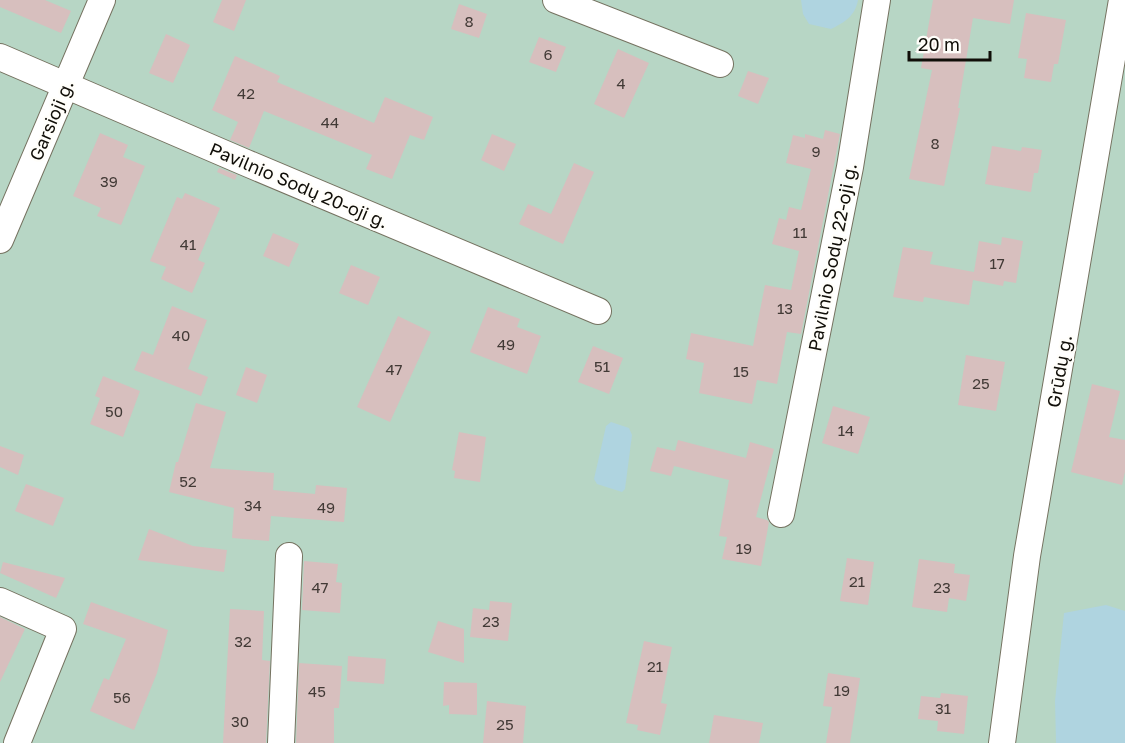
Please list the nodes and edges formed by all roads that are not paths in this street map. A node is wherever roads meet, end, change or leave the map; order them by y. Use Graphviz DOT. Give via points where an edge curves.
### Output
graph roads {
  1 [pos="102,0"];
  2 [pos="556,0"];
  3 [pos="877,0"];
  4 [pos="1122,0"];
  5 [pos="0,57"];
  6 [pos="720,64"];
  7 [pos="65,85"];
  8 [pos="0,240"];
  9 [pos="598,311"];
  10 [pos="781,514"];
  11 [pos="289,556"];
  12 [pos="0,602"];
  13 [pos="17,743"];
  14 [pos="281,743"];
  15 [pos="1002,743"];
  1 -- 7 [label="street, Garsioji g."];
  2 -- 6 [label="street"];
  3 -- 10 [label="street, Pavilnio Sodų 22-oji g." via="850,167"];
  4 -- 15 [label="street, Grūdų g." via="1027,556"];
  5 -- 7 [label="street, Pavilnio Sodų 20-oji g."];
  7 -- 8 [label="street, Garsioji g."];
  7 -- 9 [label="street, Pavilnio Sodų 20-oji g."];
  11 -- 14 [label="street"];
  12 -- 13 [label="street" via="63,629"];
}
